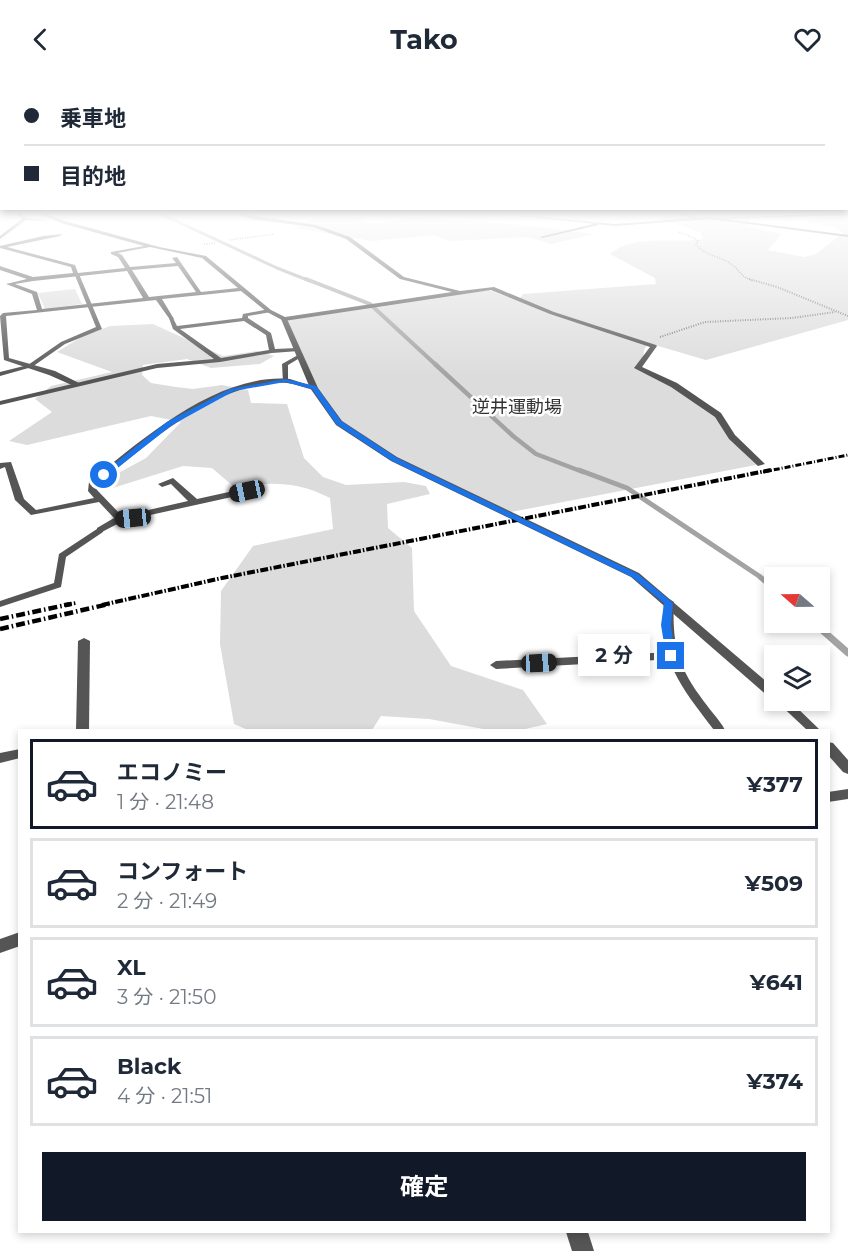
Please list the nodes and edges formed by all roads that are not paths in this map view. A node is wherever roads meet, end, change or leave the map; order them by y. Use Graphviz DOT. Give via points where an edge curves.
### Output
graph roads {
  1 [pos="0,268"];
  2 [pos="73,268"];
  3 [pos="141,268"];
  4 [pos="182,268"];
  5 [pos="216,268"];
  6 [pos="388,268"];
  7 [pos="128,269"];
  8 [pos="76,274"];
  9 [pos="33,279"];
  10 [pos="241,289"];
  11 [pos="199,293"];
  12 [pos="462,293"];
  13 [pos="158,298"];
  14 [pos="147,299"];
  15 [pos="90,306"];
  16 [pos="40,311"];
  17 [pos="269,311"];
  18 [pos="2,315"];
  19 [pos="171,319"];
  20 [pos="246,319"];
  21 [pos="284,319"];
  22 [pos="176,328"];
  23 [pos="272,351"];
  24 [pos="299,353"];
  25 [pos="220,360"];
  26 [pos="30,366"];
  27 [pos="0,374"];
  28 [pos="285,381"];
  29 [pos="77,384"];
  30 [pos="314,388"];
  31 [pos="0,403"];
  32 [pos="761,464"];
  33 [pos="0,466"];
  34 [pos="162,484"];
  35 [pos="247,491"];
  36 [pos="101,500"];
  37 [pos="195,502"];
  38 [pos="120,519"];
  39 [pos="99,530"];
  40 [pos="669,603"];
  41 [pos="0,604"];
  42 [pos="84,641"];
  43 [pos="671,656"];
  44 [pos="496,665"];
  45 [pos="764,685"];
  46 [pos="793,711"];
  47 [pos="82,729"];
  48 [pos="719,729"];
  49 [pos="813,729"];
  50 [pos="830,748"];
  51 [pos="18,754"];
  52 [pos="0,758"];
  53 [pos="848,769"];
  54 [pos="848,794"];
  55 [pos="830,797"];
  56 [pos="18,940"];
  57 [pos="0,946"];
  58 [pos="577,1233"];
  59 [pos="583,1251"];
  1 -- 9 [label="street"];
  2 -- 8 [label="street"];
  3 -- 7 [label="street"];
  4 -- 11 [label="street"];
  5 -- 10 [label="street"];
  6 -- 12 [label="street" via="402,278"];
  7 -- 8 [label="street"];
  7 -- 14 [label="street"];
  8 -- 9 [label="street"];
  8 -- 15 [label="street"];
  9 -- 16 [label="street" via="9,284 36,293"];
  10 -- 11 [label="street"];
  10 -- 17 [label="street"];
  11 -- 13 [label="street"];
  12 -- 21 [label="street"];
  12 -- 32 [label="street" via="492,288 552,313 654,346 639,368 674,385 718,415 732,437"];
  13 -- 14 [label="street"];
  13 -- 19 [label="street"];
  14 -- 15 [label="street"];
  15 -- 16 [label="street"];
  15 -- 26 [label="street" via="100,328 63,343"];
  16 -- 18 [label="street"];
  17 -- 20 [label="lane" via="245,315"];
  17 -- 21 [label="street"];
  18 -- 26 [label="street" via="6,359"];
  19 -- 22 [label="lane"];
  20 -- 22 [label="lane"];
  20 -- 23 [label="lane" via="269,334"];
  21 -- 24 [label="street"];
  22 -- 25 [label="lane"];
  23 -- 24 [label="lane"];
  23 -- 25 [label="lane"];
  24 -- 28 [label="lane" via="285,364"];
  24 -- 30 [label="street"];
  25 -- 29 [label="lane" via="157,366"];
  26 -- 27 [label="street"];
  26 -- 29 [label="street"];
  28 -- 30 [label="street"];
  28 -- 36 [label="street" via="232,390 170,423 92,484"];
  29 -- 31 [label="lane"];
  30 -- 40 [label="street" via="339,423 394,459 635,575"];
  33 -- 36 [label="street" via="8,464 20,500 34,513"];
  34 -- 37 [label="street" via="174,481"];
  35 -- 37 [label="street"];
  36 -- 38 [label="street"];
  37 -- 38 [label="street"];
  38 -- 39 [label="street"];
  39 -- 41 [label="lane" via="62,556 58,585"];
  40 -- 43 [label="lane" via="666,625"];
  40 -- 45 [label="street"];
  42 -- 47 [label="street"];
  43 -- 44 [label="street"];
  43 -- 48 [label="lane" via="685,684"];
  46 -- 49 [label="street"];
  50 -- 53 [label="street"];
  51 -- 52 [label="street"];
  54 -- 55 [label="street"];
  56 -- 57 [label="street"];
  58 -- 59 [label="street"];
}
